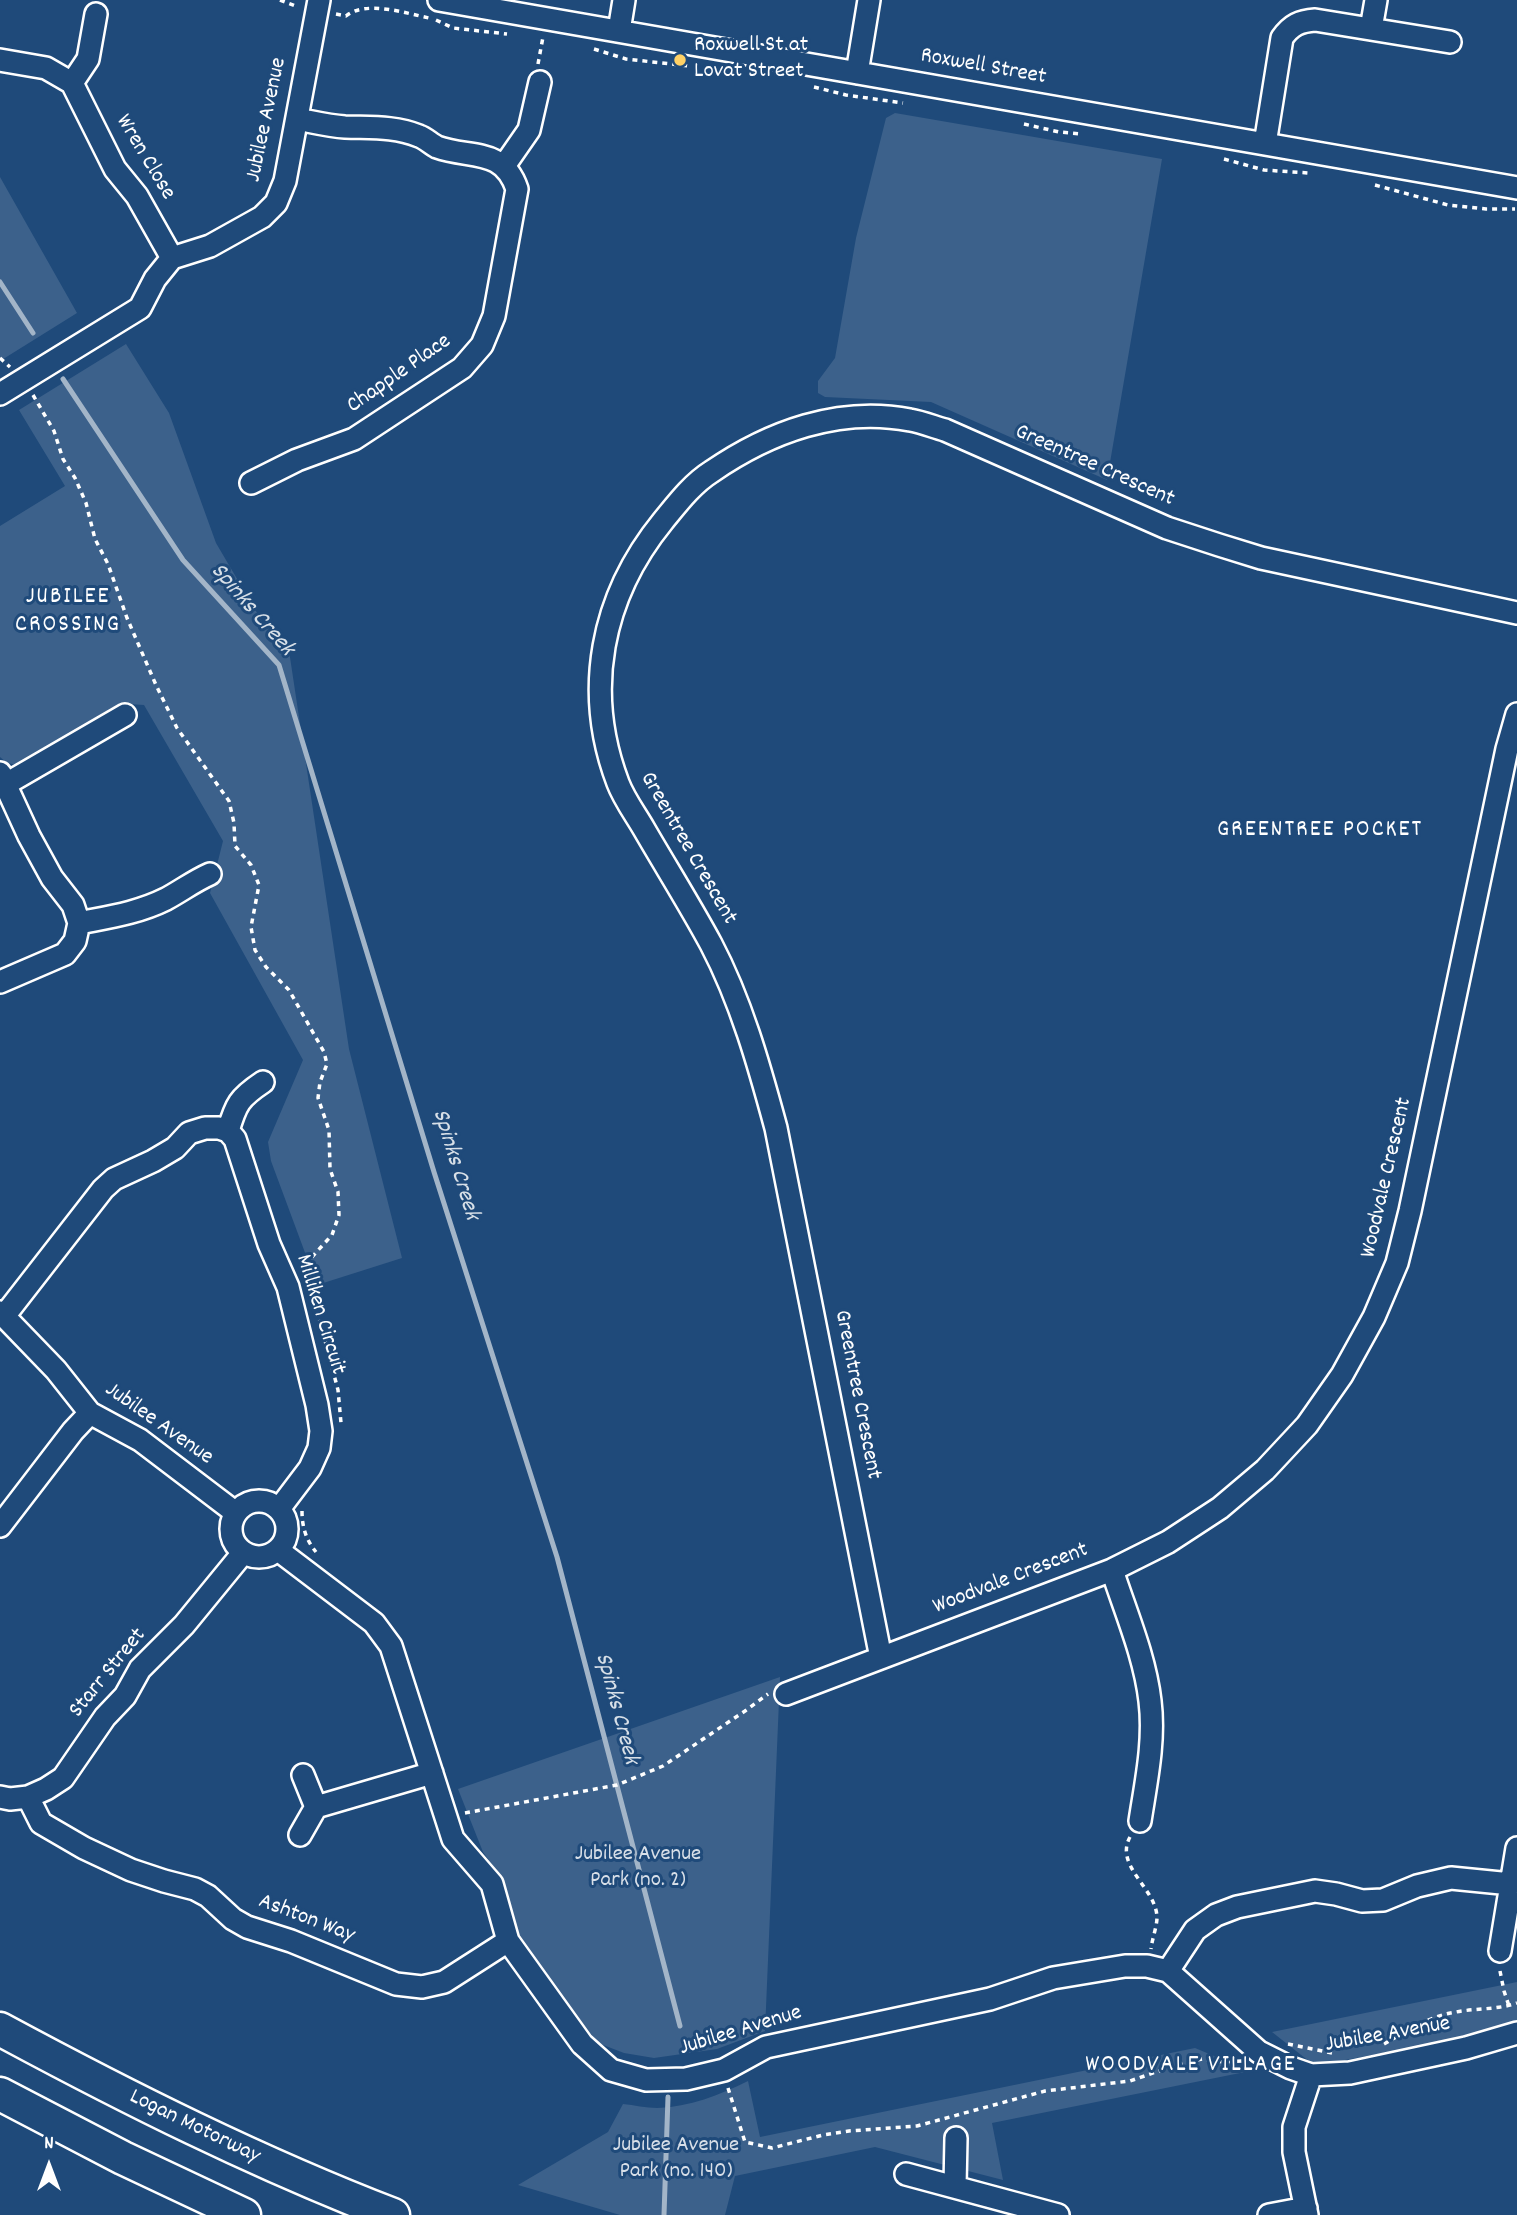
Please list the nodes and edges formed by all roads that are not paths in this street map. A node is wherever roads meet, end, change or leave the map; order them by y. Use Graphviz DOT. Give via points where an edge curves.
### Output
graph roads {
  1 [pos="439,0"];
  2 [pos="624,0"];
  3 [pos="869,0"];
  4 [pos="1376,0"];
  5 [pos="318,5"];
  6 [pos="96,14"];
  7 [pos="1371,29"];
  8 [pos="620,32"];
  9 [pos="1450,42"];
  10 [pos="0,60"];
  11 [pos="857,73"];
  12 [pos="540,82"];
  13 [pos="72,83"];
  14 [pos="297,119"];
  15 [pos="1265,144"];
  16 [pos="504,166"];
  17 [pos="1517,188"];
  18 [pos="172,258"];
  19 [pos="0,394"];
  20 [pos="251,484"];
  21 [pos="1517,613"];
  22 [pos="1517,714"];
  23 [pos="125,715"];
  24 [pos="3,778"];
  25 [pos="210,874"];
  26 [pos="79,923"];
  27 [pos="0,982"];
  28 [pos="263,1083"];
  29 [pos="228,1131"];
  30 [pos="2,1313"];
  31 [pos="90,1413"];
  32 [pos="279,1509"];
  33 [pos="236,1513"];
  34 [pos="0,1526"];
  35 [pos="278,1550"];
  36 [pos="243,1553"];
  37 [pos="1112,1570"];
  38 [pos="881,1658"];
  39 [pos="790,1692"];
  40 [pos="432,1773"];
  41 [pos="303,1775"];
  42 [pos="0,1797"];
  43 [pos="29,1797"];
  44 [pos="316,1807"];
  45 [pos="1140,1821"];
  46 [pos="300,1835"];
  47 [pos="1517,1848"];
  48 [pos="1511,1884"];
  49 [pos="508,1941"];
  50 [pos="1500,1951"];
  51 [pos="1158,1969"];
  52 [pos="0,2029"];
  53 [pos="1517,2033"];
  54 [pos="1311,2075"];
  55 [pos="0,2094"];
  56 [pos="956,2138"];
  57 [pos="906,2174"];
  58 [pos="955,2186"];
  59 [pos="1307,2212"];
  60 [pos="244,2215"];
  61 [pos="393,2215"];
  62 [pos="1058,2215"];
  63 [pos="1269,2215"];
  1 -- 8 [label="street, Roxwell Street"];
  2 -- 8 [label="street"];
  3 -- 11 [label="street"];
  4 -- 7 [label="street"];
  5 -- 14 [label="street, Jubilee Avenue"];
  6 -- 13 [label="street" via="88,59"];
  7 -- 9 [label="street"];
  7 -- 15 [label="street" via="1315,20 1288,29 1282,38"];
  8 -- 11 [label="street, Roxwell Street"];
  10 -- 13 [label="street" via="46,68"];
  11 -- 15 [label="street, Roxwell Street"];
  12 -- 16 [label="street" via="529,130"];
  13 -- 18 [label="street, Wren Close" via="115,169 137,196"];
  14 -- 16 [label="street" via="419,136 436,146 493,159"];
  14 -- 18 [label="street, Jubilee Avenue" via="276,203 262,217 210,246"];
  15 -- 17 [label="street, Roxwell Street"];
  16 -- 20 [label="street, Chapple Place" via="517,189 494,316 482,345 463,368 354,439 297,460"];
  18 -- 19 [label="street" via="140,307"];
  21 -- 38 [label="street, Greentree Crescent" via="1219,545 1167,528 945,430 909,420 822,421 739,452 704,476 647,541 625,579 601,657 600,703 606,746 619,786 711,945 757,1057 776,1128"];
  22 -- 37 [label="street, Woodvale Crescent" via="1410,1211 1397,1263 1374,1317 1307,1425 1265,1470 1220,1508 1168,1542"];
  23 -- 24 [label="street"];
  24 -- 26 [label="street" via="29,836 73,905"];
  25 -- 26 [label="street" via="132,913"];
  26 -- 27 [label="street" via="75,941 65,954"];
  28 -- 29 [label="street" via="244,1095"];
  29 -- 30 [label="street" via="205,1128 189,1133 175,1148 114,1179"];
  29 -- 32 [label="street, Milliken Circuit" via="239,1148 269,1244 288,1287 321,1431 310,1468"];
  30 -- 31 [label="street, Jubilee Avenue"];
  31 -- 33 [label="street, Jubilee Avenue" via="140,1440"];
  31 -- 34 [label="street"];
  32 -- 33 [label="street" via="261,1501"];
  32 -- 35 [label="street" via="287,1535"];
  33 -- 36 [label="street" via="230,1530"];
  35 -- 36 [label="street" via="261,1558"];
  35 -- 40 [label="street, Jubilee Avenue" via="374,1623 385,1638"];
  36 -- 43 [label="street, Starr Street" via="184,1625 140,1669 63,1778"];
  37 -- 38 [label="street, Woodvale Crescent"];
  37 -- 45 [label="street" via="1142,1659 1150,1702 1151,1745"];
  38 -- 39 [label="street, Woodvale Crescent"];
  40 -- 44 [label="street"];
  40 -- 49 [label="street, Jubilee Avenue" via="453,1839 492,1884"];
  41 -- 44 [label="street"];
  42 -- 43 [label="street, Starr Street"];
  43 -- 49 [label="street, Ashton Way" via="41,1823 84,1848 131,1870 195,1889 247,1927 396,1984 422,1987 444,1982"];
  44 -- 46 [label="street"];
  47 -- 48 [label="street"];
  48 -- 50 [label="street"];
  48 -- 51 [label="street" via="1451,1878 1382,1900 1362,1901 1315,1891 1237,1907 1195,1930"];
  49 -- 51 [label="street, Jubilee Avenue" via="582,2044 611,2070 646,2080 686,2079 724,2070 766,2047 990,1999 1053,1978 1125,1966"];
  51 -- 54 [label="street, Jubilee Avenue" via="1259,2052"];
  52 -- 61 [label="highway, Logan Motorway" via="163,2115"];
  53 -- 54 [label="street, Jubilee Avenue" via="1350,2073"];
  54 -- 59 [label="street" via="1294,2127 1294,2152"];
  55 -- 60 [label="highway"];
  56 -- 58 [label="street"];
  57 -- 58 [label="street"];
  58 -- 62 [label="street"];
  59 -- 63 [label="street"];
}
